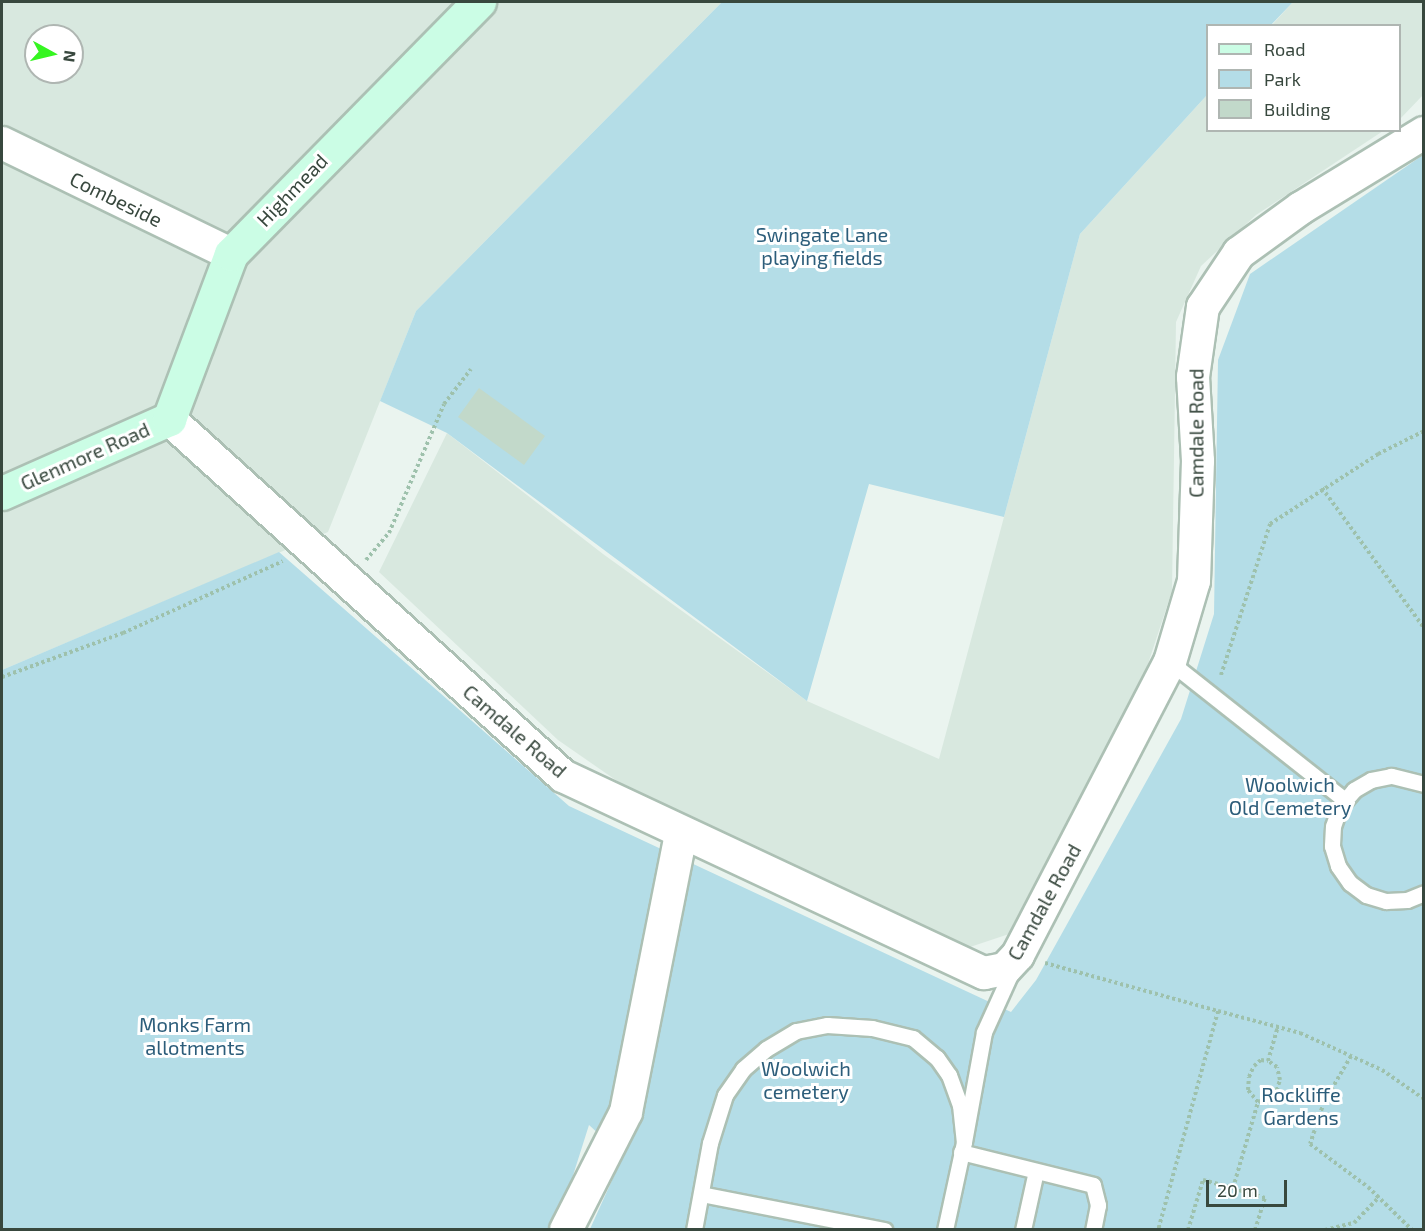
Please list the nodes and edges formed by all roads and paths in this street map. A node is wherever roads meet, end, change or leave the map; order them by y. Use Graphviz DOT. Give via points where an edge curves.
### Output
graph roads {
  1 [pos="479,2"];
  2 [pos="1424,133"];
  3 [pos="2,143"];
  4 [pos="231,254"];
  5 [pos="471,369"];
  6 [pos="169,419"];
  7 [pos="1424,431"];
  8 [pos="1322,489"];
  9 [pos="2,493"];
  10 [pos="311,548"];
  11 [pos="348,581"];
  12 [pos="1424,628"];
  13 [pos="1170,662"];
  14 [pos="2,677"];
  15 [pos="1213,699"];
  16 [pos="1424,784"];
  17 [pos="1345,800"];
  18 [pos="681,834"];
  19 [pos="1424,893"];
  20 [pos="1018,955"];
  21 [pos="1218,1011"];
  22 [pos="1278,1027"];
  23 [pos="1352,1056"];
  24 [pos="1268,1061"];
  25 [pos="1424,1099"];
  26 [pos="1258,1102"];
  27 [pos="963,1147"];
  28 [pos="1036,1170"];
  29 [pos="1233,1188"];
  30 [pos="701,1194"];
  31 [pos="1379,1197"];
  32 [pos="566,1230"];
  33 [pos="694,1230"];
  34 [pos="885,1230"];
  35 [pos="945,1230"];
  36 [pos="1023,1230"];
  37 [pos="1093,1230"];
  38 [pos="1158,1230"];
  39 [pos="1188,1230"];
  40 [pos="1255,1230"];
  41 [pos="1325,1230"];
  42 [pos="1412,1230"];
  1 -- 4 [label="street, Highmead"];
  2 -- 13 [label="street, Camdale Road" via="1301,208 1239,253 1203,307 1193,376 1198,461 1194,581"];
  3 -- 4 [label="street, Combeside"];
  4 -- 6 [label="street, Highmead"];
  5 -- 11 [label="path" via="444,404 389,533"];
  6 -- 9 [label="street, Glenmore Road"];
  6 -- 10 [label="street, Camdale Road"];
  7 -- 8 [label="path"];
  8 -- 12 [label="path"];
  8 -- 15 [label="path" via="1270,524"];
  10 -- 11 [label="street, Camdale Road"];
  10 -- 14 [label="path" via="123,633"];
  11 -- 18 [label="street, Camdale Road" via="563,776"];
  13 -- 15 [label="lane"];
  13 -- 20 [label="street, Camdale Road"];
  15 -- 17 [label="lane"];
  16 -- 17 [label="lane" via="1391,776 1371,780"];
  17 -- 19 [label="lane" via="1333,826 1332,846 1338,866 1350,883 1366,895 1386,901 1407,900"];
  18 -- 20 [label="street, Camdale Road" via="984,973 1005,969"];
  18 -- 32 [label="street" via="626,1112"];
  20 -- 21 [label="path"];
  20 -- 27 [label="lane" via="984,1032"];
  21 -- 22 [label="path"];
  21 -- 38 [label="path"];
  22 -- 23 [label="path"];
  22 -- 24 [label="path"];
  23 -- 25 [label="path" via="1382,1070"];
  23 -- 31 [label="path" via="1324,1102 1310,1144"];
  24 -- 26 [label="path" via="1261,1060 1248,1077 1248,1090"];
  24 -- 26 [label="path" via="1277,1066 1280,1080 1275,1096"];
  26 -- 29 [label="path"];
  27 -- 28 [label="lane"];
  27 -- 30 [label="lane" via="960,1106 949,1075 937,1058 913,1038 872,1028 827,1025 796,1031 758,1056 725,1095 710,1143"];
  27 -- 35 [label="lane"];
  28 -- 36 [label="lane"];
  28 -- 37 [label="lane" via="1093,1185 1098,1205"];
  29 -- 39 [label="path" via="1203,1180"];
  29 -- 40 [label="path" via="1265,1198"];
  30 -- 33 [label="lane"];
  30 -- 34 [label="lane"];
  31 -- 41 [label="path" via="1354,1223"];
  31 -- 42 [label="path"];
}
